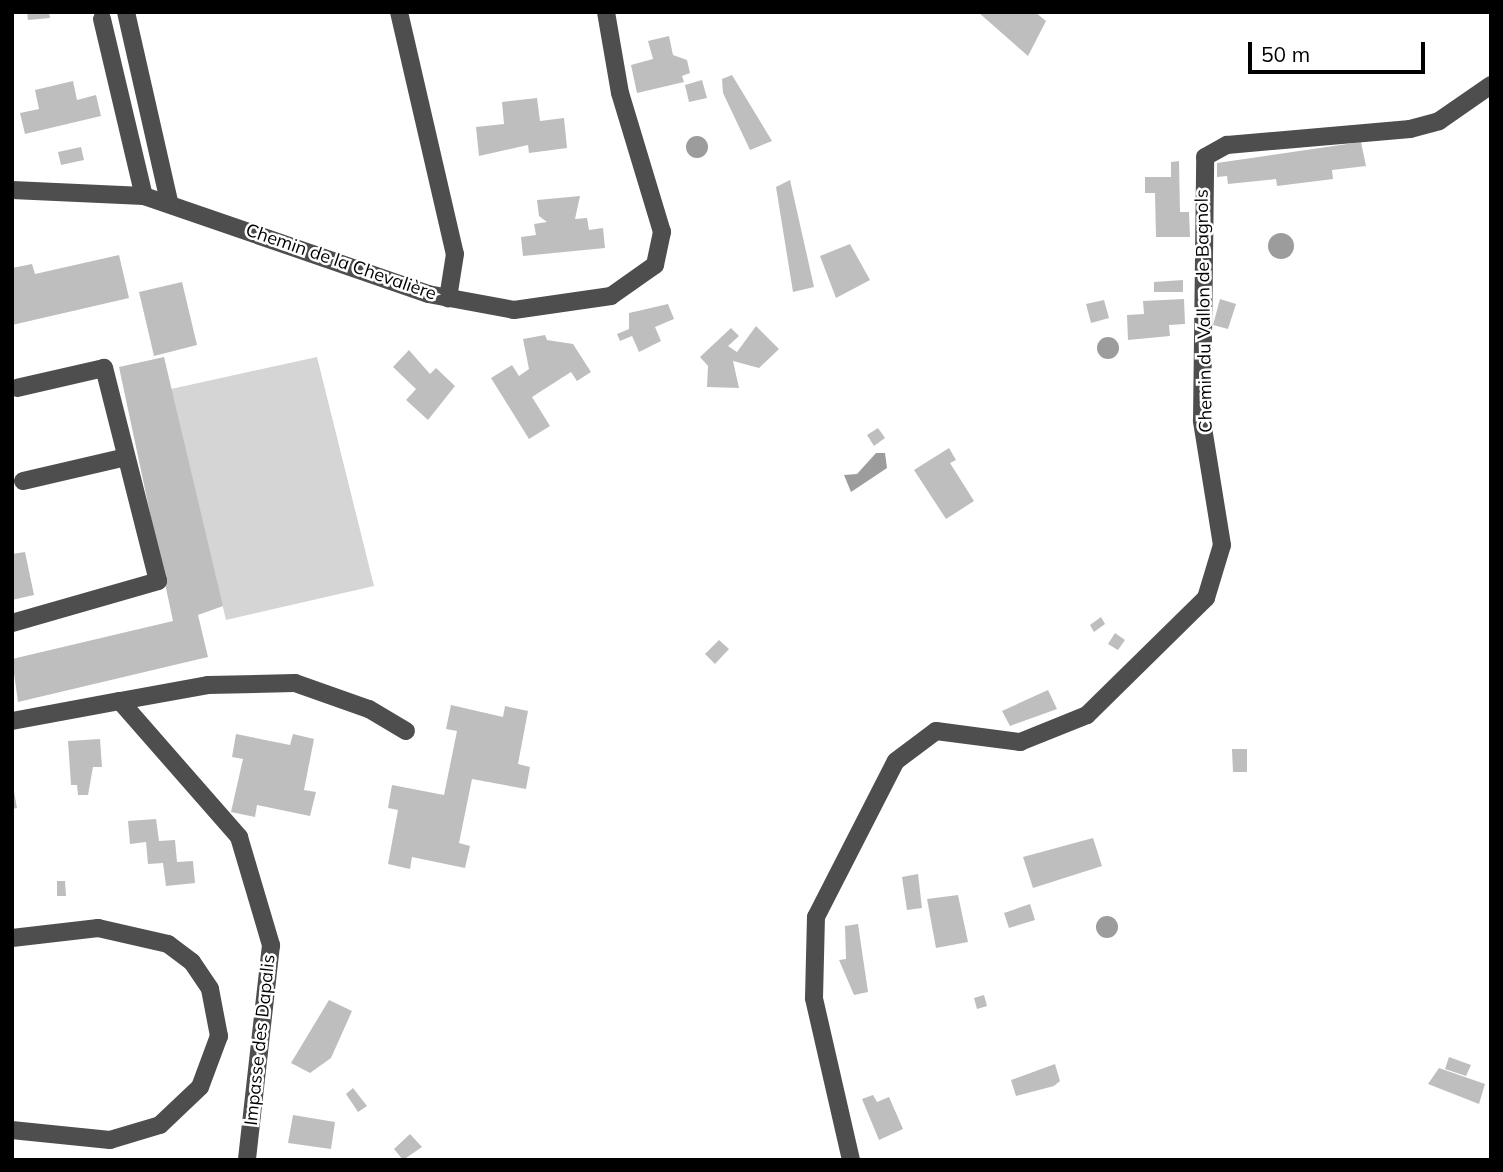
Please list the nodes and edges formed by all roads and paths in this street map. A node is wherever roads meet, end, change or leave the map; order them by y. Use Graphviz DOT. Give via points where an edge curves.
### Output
graph roads {
  1 [pos="126,12"];
  2 [pos="399,12"];
  3 [pos="606,12"];
  4 [pos="102,19"];
  5 [pos="1491,85"];
  6 [pos="12,190"];
  7 [pos="144,196"];
  8 [pos="169,202"];
  9 [pos="448,298"];
  10 [pos="17,388"];
  11 [pos="126,457"];
  12 [pos="23,481"];
  13 [pos="12,623"];
  14 [pos="120,701"];
  15 [pos="12,721"];
  16 [pos="405,731"];
  17 [pos="12,938"];
  18 [pos="12,1130"];
  19 [pos="247,1160"];
  20 [pos="851,1160"];
  1 -- 8 [label="street"];
  2 -- 9 [label="street" via="455,254"];
  3 -- 9 [label="street, Chemin de la Chevalière" via="620,93 662,232 655,265 611,296 569,303 514,310"];
  4 -- 7 [label="street"];
  5 -- 20 [label="street, Chemin du Vallon de Bagnols" via="1439,121 1410,129 1227,145 1205,157 1202,421 1222,545 1206,598 1087,715 1020,742 936,731 895,761 816,917 814,998"];
  6 -- 7 [label="street, Chemin de la Chevalière"];
  7 -- 8 [label="street, Chemin de la Chevalière"];
  8 -- 9 [label="street, Chemin de la Chevalière"];
  10 -- 11 [label="street" via="104,368"];
  11 -- 12 [label="street"];
  11 -- 13 [label="street" via="158,581"];
  14 -- 15 [label="street"];
  14 -- 16 [label="street" via="208,685 295,683 369,709"];
  14 -- 19 [label="street, Impasse des Dapalis" via="224,814 263,901 270,985"];
  17 -- 18 [label="street" via="98,928 167,944 192,962 210,989 219,1035 200,1087 160,1125 110,1140"];
}
